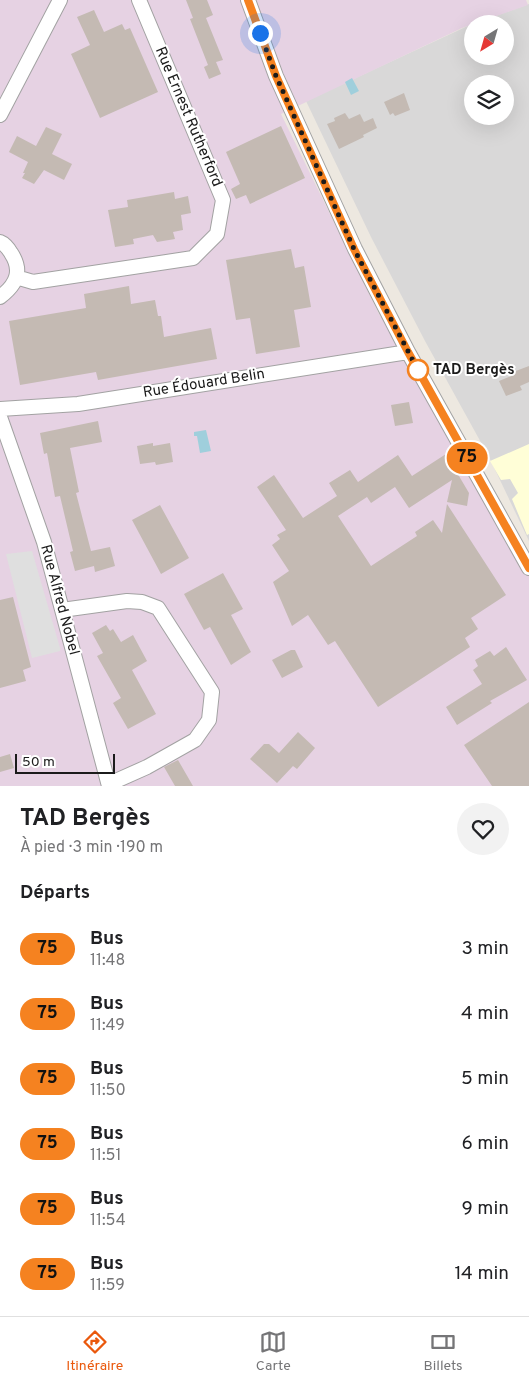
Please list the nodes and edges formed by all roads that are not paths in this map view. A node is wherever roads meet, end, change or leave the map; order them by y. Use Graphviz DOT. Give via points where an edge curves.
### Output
graph roads {
  1 [pos="60,0"];
  2 [pos="139,0"];
  3 [pos="248,0"];
  4 [pos="0,115"];
  5 [pos="0,242"];
  6 [pos="16,278"];
  7 [pos="0,297"];
  8 [pos="408,352"];
  9 [pos="0,409"];
  10 [pos="0,417"];
  11 [pos="529,568"];
  12 [pos="62,610"];
  13 [pos="109,785"];
  1 -- 4 [label="street"];
  2 -- 6 [label="street, Rue Ernest Rutherford" via="223,200 216,234 193,258 33,282"];
  3 -- 8 [label="street" via="276,76 350,240"];
  5 -- 6 [label="street" via="17,263"];
  6 -- 7 [label="street" via="11,288"];
  8 -- 9 [label="street, Rue Édouard Belin" via="78,404"];
  8 -- 11 [label="street"];
  10 -- 12 [label="street, Rue Alfred Nobel" via="44,542"];
  12 -- 13 [label="street, Rue Alfred Nobel"];
  12 -- 13 [label="street" via="127,601 158,608 212,692 209,720 196,740"];
}
